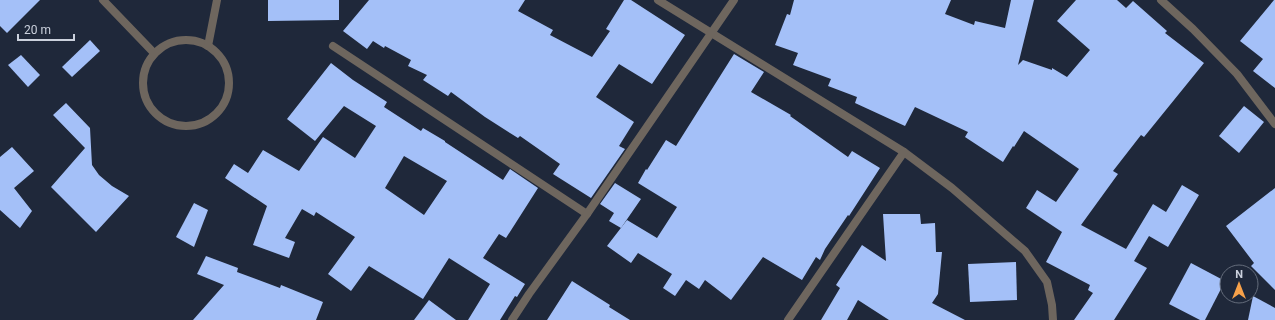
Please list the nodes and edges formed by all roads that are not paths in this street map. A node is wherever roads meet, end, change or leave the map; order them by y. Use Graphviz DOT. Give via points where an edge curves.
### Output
graph roads {
  1 [pos="103,0"];
  2 [pos="217,0"];
  3 [pos="658,0"];
  4 [pos="734,0"];
  5 [pos="1162,0"];
  6 [pos="712,33"];
  7 [pos="208,46"];
  8 [pos="333,46"];
  9 [pos="154,53"];
  10 [pos="1275,124"];
  11 [pos="904,152"];
  12 [pos="587,214"];
  13 [pos="512,320"];
  14 [pos="788,320"];
  15 [pos="1053,320"];
  1 -- 9 [label="street"];
  2 -- 7 [label="street"];
  3 -- 6 [label="street"];
  4 -- 6 [label="street"];
  5 -- 10 [label="street" via="1237,74"];
  6 -- 11 [label="street"];
  6 -- 12 [label="street"];
  7 -- 9 [label="street" via="190,40 171,43"];
  7 -- 9 [label="street" via="221,57 228,72 230,88 225,104 215,116 200,125 184,127 168,123 154,113 145,100 142,83 145,67"];
  8 -- 12 [label="street"];
  11 -- 14 [label="street"];
  11 -- 15 [label="street" via="952,188 1025,251 1047,282"];
  12 -- 13 [label="street"];
}
